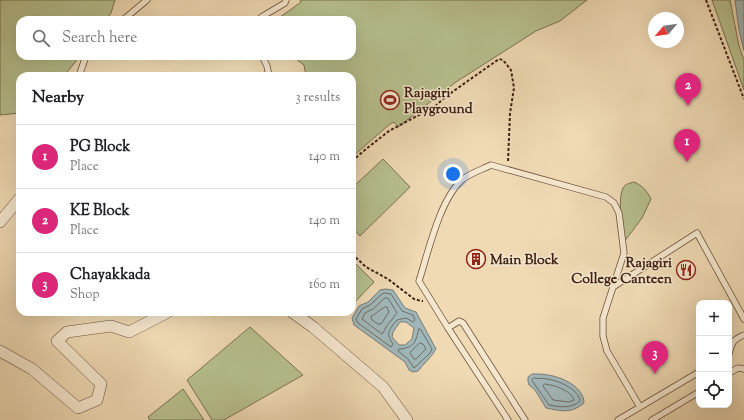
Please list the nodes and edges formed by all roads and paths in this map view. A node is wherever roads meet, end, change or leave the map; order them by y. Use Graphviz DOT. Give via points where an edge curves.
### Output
graph roads {
  1 [pos="147,0"];
  2 [pos="286,0"];
  3 [pos="706,0"];
  4 [pos="128,16"];
  5 [pos="262,16"];
  6 [pos="85,60"];
  7 [pos="264,60"];
  8 [pos="80,72"];
  9 [pos="268,72"];
  10 [pos="744,99"];
  11 [pos="356,158"];
  12 [pos="508,170"];
  13 [pos="16,203"];
  14 [pos="0,222"];
  15 [pos="356,258"];
  16 [pos="613,287"];
  17 [pos="429,297"];
  18 [pos="160,316"];
  19 [pos="298,316"];
  20 [pos="744,319"];
  21 [pos="448,328"];
  22 [pos="744,335"];
  23 [pos="732,343"];
  24 [pos="0,351"];
  25 [pos="744,369"];
  26 [pos="732,372"];
  27 [pos="696,374"];
  28 [pos="696,394"];
  29 [pos="640,407"];
  30 [pos="407,420"];
  31 [pos="508,420"];
  32 [pos="525,420"];
  33 [pos="618,420"];
  34 [pos="652,420"];
  1 -- 4 [label="lane"];
  2 -- 5 [label="lane"];
  3 -- 10 [label="path"];
  6 -- 8 [label="lane"];
  7 -- 9 [label="lane"];
  11 -- 12 [label="path" via="389,132 434,107 499,59 511,70 514,88 510,113"];
  12 -- 16 [label="lane" via="606,197 614,203 619,213 624,253"];
  12 -- 17 [label="lane" via="491,165 463,179 452,193 442,211 419,281"];
  13 -- 14 [label="street"];
  15 -- 17 [label="path" via="414,299 421,301"];
  16 -- 20 [label="lane" via="696,233"];
  16 -- 29 [label="lane" via="603,318 602,336 607,351"];
  17 -- 21 [label="lane"];
  18 -- 24 [label="street" via="129,332 111,326 67,332 57,341 102,384 97,400 78,408 32,369"];
  19 -- 30 [label="street" via="383,387"];
  21 -- 31 [label="lane"];
  21 -- 32 [label="lane" via="459,321 463,323"];
  22 -- 23 [label="lane"];
  25 -- 26 [label="lane" via="738,368"];
  27 -- 29 [label="lane"];
  28 -- 34 [label="lane"];
  29 -- 33 [label="lane"];
}
